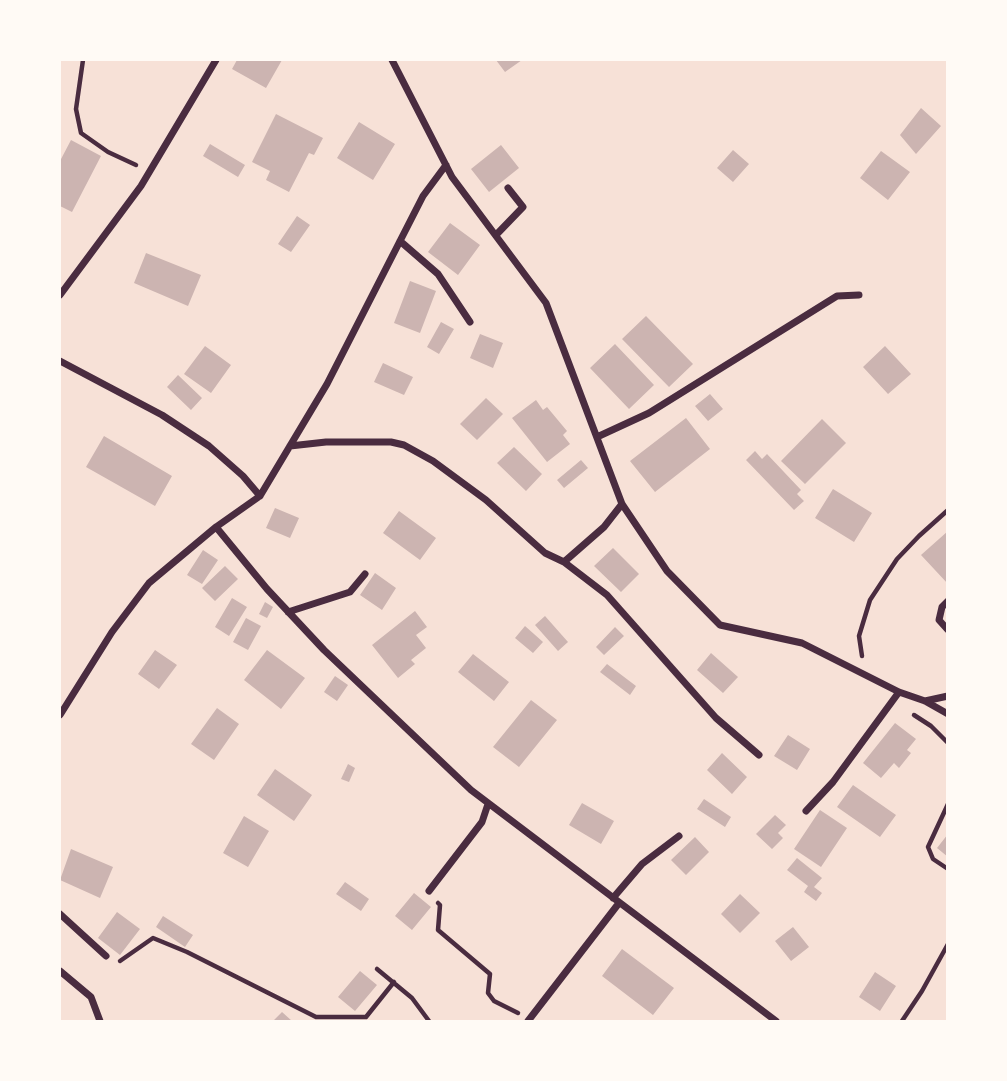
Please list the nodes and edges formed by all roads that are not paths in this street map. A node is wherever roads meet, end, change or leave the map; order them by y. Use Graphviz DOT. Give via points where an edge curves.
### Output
graph roads {
  1 [pos="216,60"];
  2 [pos="392,60"];
  3 [pos="446,164"];
  4 [pos="508,188"];
  5 [pos="496,235"];
  6 [pos="400,241"];
  7 [pos="60,295"];
  8 [pos="859,295"];
  9 [pos="470,322"];
  10 [pos="60,361"];
  11 [pos="597,437"];
  12 [pos="290,446"];
  13 [pos="260,496"];
  14 [pos="622,504"];
  15 [pos="216,527"];
  16 [pos="564,562"];
  17 [pos="365,574"];
  18 [pos="947,601"];
  19 [pos="288,612"];
  20 [pos="947,630"];
  21 [pos="899,692"];
  22 [pos="947,696"];
  23 [pos="925,701"];
  24 [pos="947,714"];
  25 [pos="60,715"];
  26 [pos="759,755"];
  27 [pos="488,804"];
  28 [pos="806,811"];
  29 [pos="679,836"];
  30 [pos="429,891"];
  31 [pos="616,900"];
  32 [pos="60,915"];
  33 [pos="106,956"];
  34 [pos="60,971"];
  35 [pos="100,1021"];
  36 [pos="528,1021"];
  37 [pos="776,1021"];
  1 -- 7 [label="street" via="141,186"];
  2 -- 3 [label="street"];
  3 -- 5 [label="street"];
  3 -- 6 [label="street"];
  4 -- 5 [label="street" via="523,207"];
  5 -- 11 [label="street" via="546,303"];
  6 -- 9 [label="street" via="438,274"];
  6 -- 12 [label="street"];
  8 -- 11 [label="street" via="837,296 649,413"];
  10 -- 13 [label="street" via="181,427 218,453"];
  11 -- 14 [label="street"];
  12 -- 13 [label="street"];
  12 -- 16 [label="street" via="404,444 486,500 545,554"];
  13 -- 15 [label="street"];
  14 -- 16 [label="street" via="604,527"];
  14 -- 21 [label="street" via="667,571 720,625 802,643"];
  15 -- 19 [label="street"];
  15 -- 25 [label="street" via="149,583"];
  16 -- 26 [label="street" via="607,595 716,718"];
  17 -- 19 [label="street" via="350,592"];
  18 -- 20 [label="street" via="939,620"];
  19 -- 27 [label="street"];
  21 -- 23 [label="street"];
  21 -- 28 [label="street"];
  22 -- 23 [label="street"];
  23 -- 24 [label="street"];
  27 -- 30 [label="street" via="482,822"];
  27 -- 31 [label="street"];
  29 -- 31 [label="street" via="642,864"];
  31 -- 36 [label="street"];
  31 -- 37 [label="street"];
  32 -- 33 [label="street"];
  34 -- 35 [label="street" via="91,997"];
}
